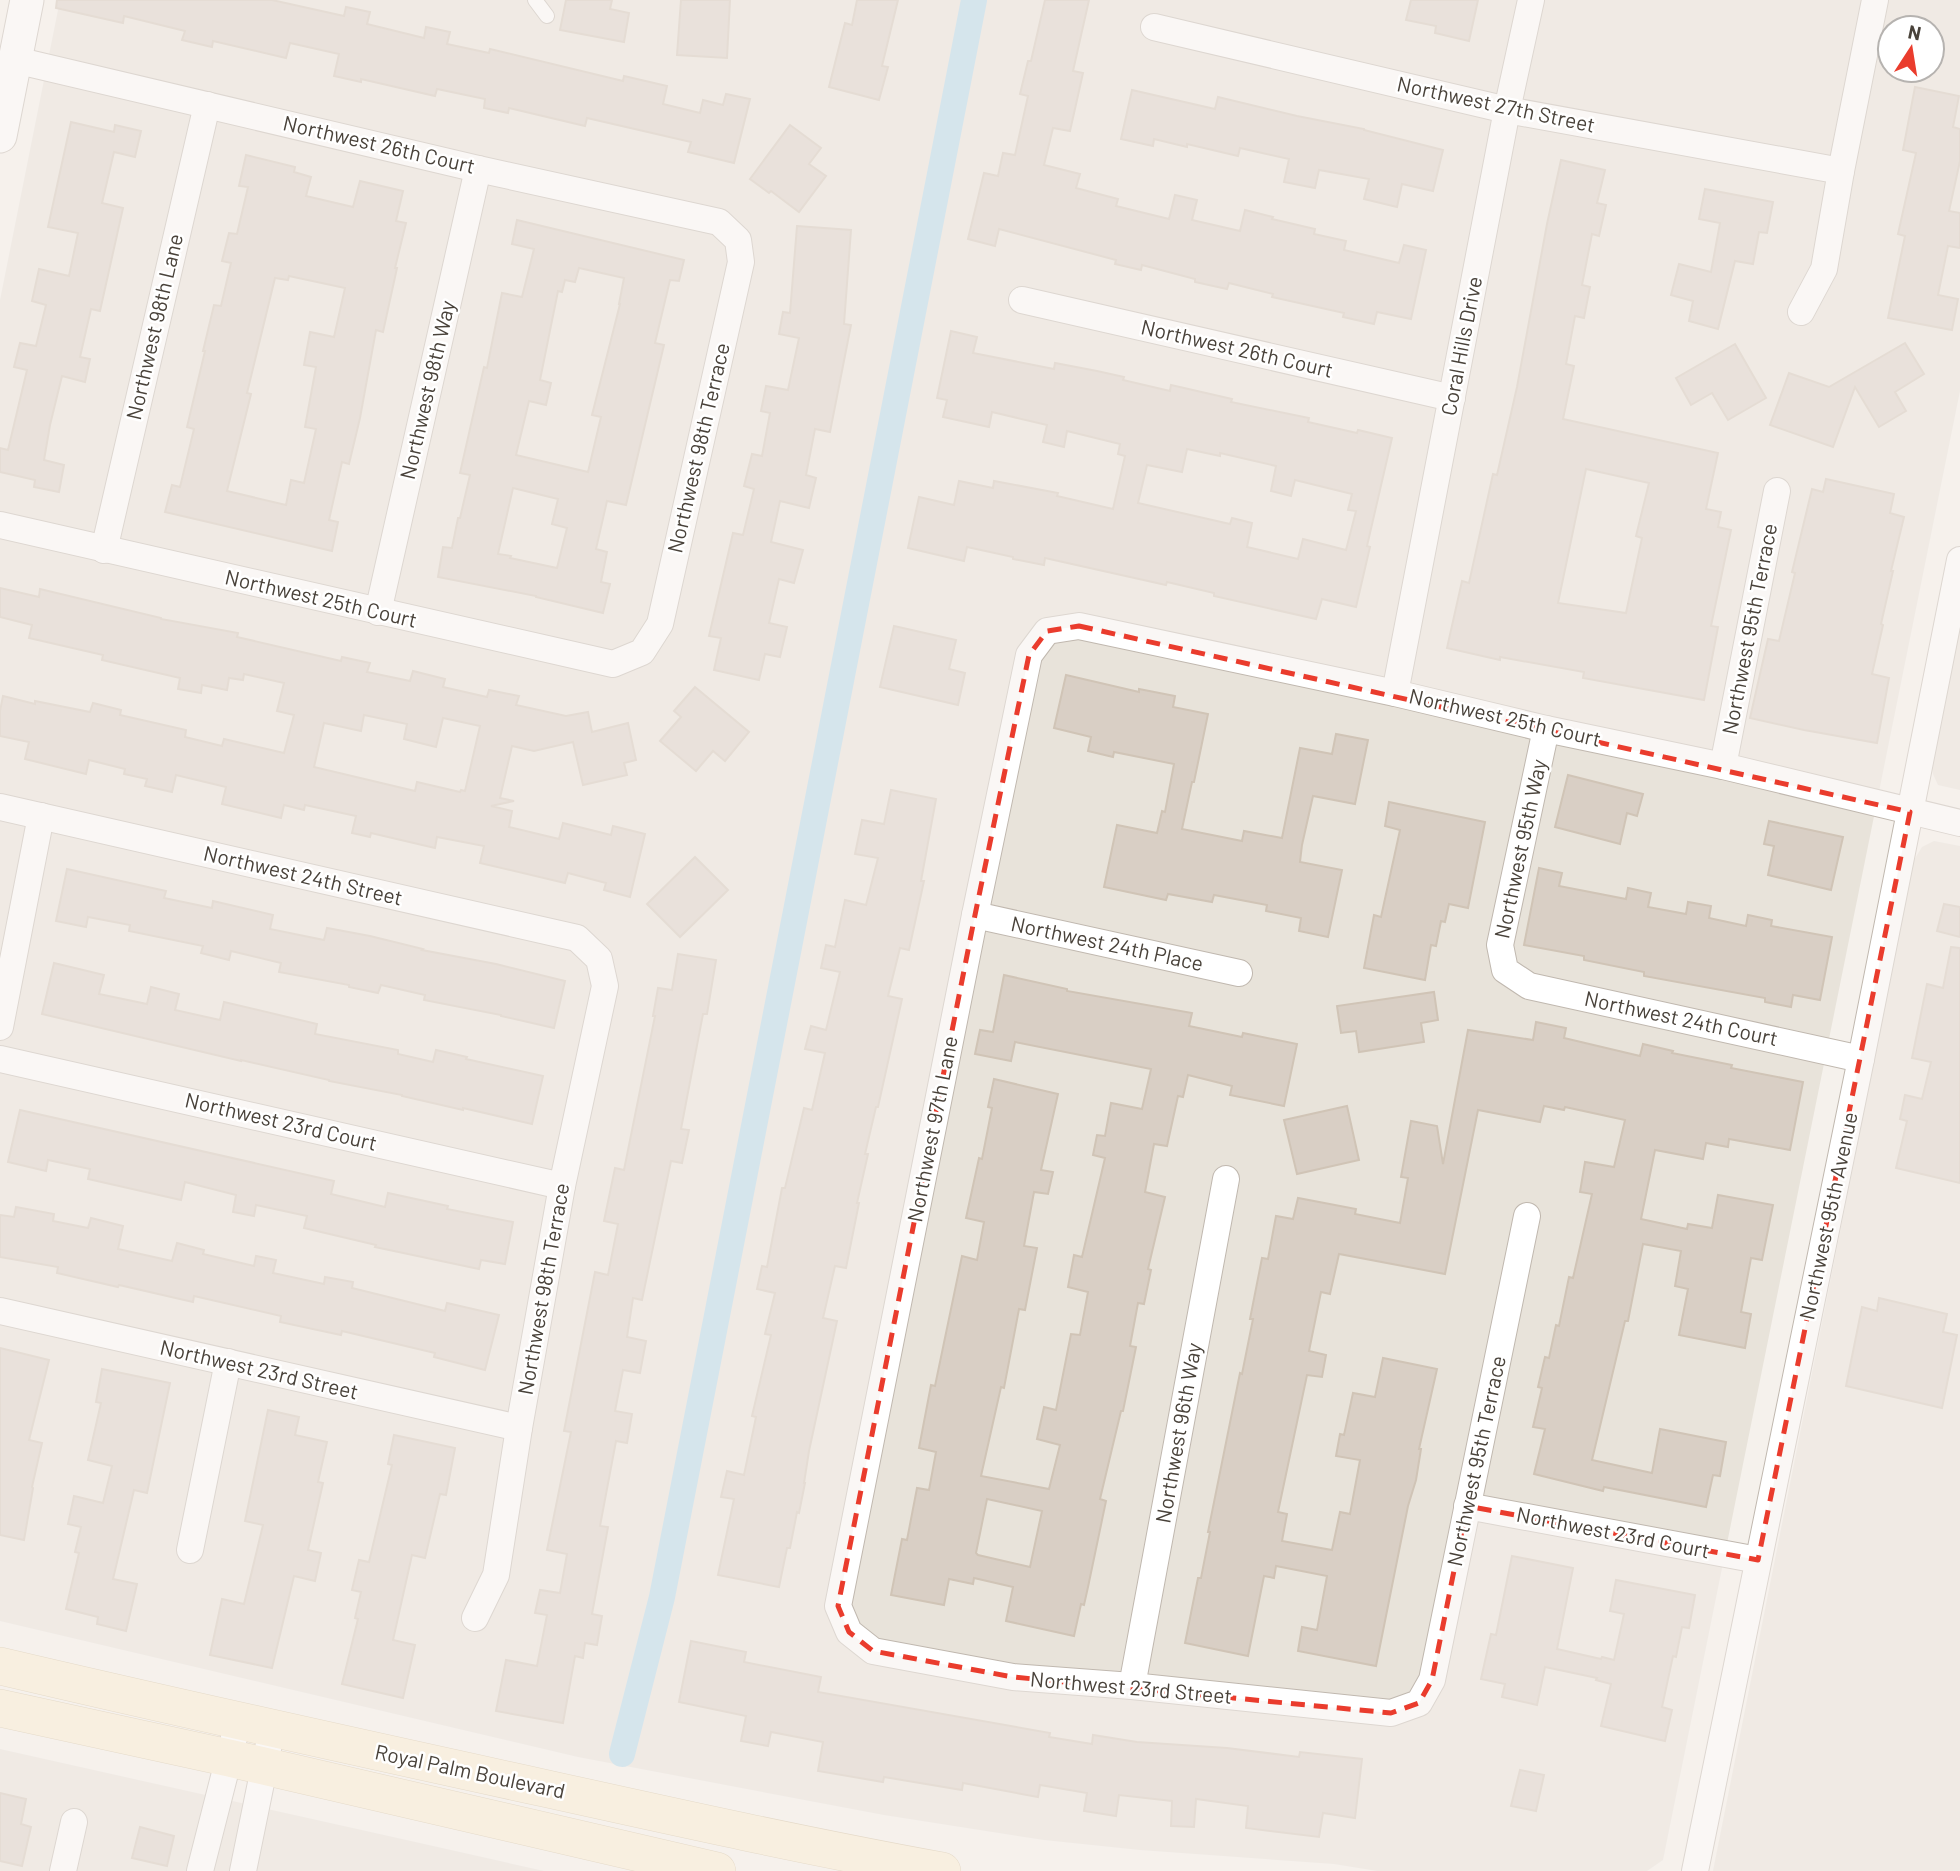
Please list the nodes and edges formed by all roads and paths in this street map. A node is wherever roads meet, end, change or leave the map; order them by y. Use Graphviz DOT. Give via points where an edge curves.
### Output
graph roads {
  1 [pos="27,0"];
  2 [pos="535,0"];
  3 [pos="1531,0"];
  4 [pos="1875,0"];
  5 [pos="547,16"];
  6 [pos="1154,27"];
  7 [pos="15,60"];
  8 [pos="206,105"];
  9 [pos="1507,110"];
  10 [pos="0,136"];
  11 [pos="478,169"];
  12 [pos="1841,171"];
  13 [pos="738,240"];
  14 [pos="1022,300"];
  15 [pos="1801,312"];
  16 [pos="1452,398"];
  17 [pos="1777,491"];
  18 [pos="0,526"];
  19 [pos="104,550"];
  20 [pos="1960,560"];
  21 [pos="378,612"];
  22 [pos="1047,631"];
  23 [pos="642,652"];
  24 [pos="1395,693"];
  25 [pos="1546,729"];
  26 [pos="1723,766"];
  27 [pos="0,807"];
  28 [pos="1910,812"];
  29 [pos="41,816"];
  30 [pos="1960,823"];
  31 [pos="975,915"];
  32 [pos="599,959"];
  33 [pos="1505,970"];
  34 [pos="1240,973"];
  35 [pos="0,1027"];
  36 [pos="0,1059"];
  37 [pos="1861,1059"];
  38 [pos="1226,1179"];
  39 [pos="562,1186"];
  40 [pos="1527,1216"];
  41 [pos="0,1311"];
  42 [pos="228,1362"];
  43 [pos="519,1428"];
  44 [pos="1467,1506"];
  45 [pos="190,1550"];
  46 [pos="1759,1560"];
  47 [pos="475,1618"];
  48 [pos="849,1632"];
  49 [pos="0,1666"];
  50 [pos="1132,1686"];
  51 [pos="1419,1703"];
  52 [pos="0,1708"];
  53 [pos="255,1725"];
  54 [pos="229,1758"];
  55 [pos="264,1766"];
  56 [pos="74,1822"];
  57 [pos="63,1871"];
  58 [pos="200,1871"];
  59 [pos="243,1871"];
  60 [pos="717,1871"];
  61 [pos="942,1871"];
  62 [pos="1695,1871"];
  1 -- 7 [label="street"];
  2 -- 5 [label="lane"];
  3 -- 9 [label="street, Coral Hills Drive"];
  4 -- 12 [label="street"];
  6 -- 9 [label="street, Northwest 27th Street"];
  7 -- 8 [label="street, Northwest 26th Court"];
  7 -- 10 [label="street"];
  8 -- 11 [label="street, Northwest 26th Court"];
  8 -- 19 [label="street, Northwest 98th Lane"];
  9 -- 12 [label="street, Northwest 27th Street"];
  9 -- 16 [label="street, Coral Hills Drive"];
  11 -- 13 [label="street, Northwest 26th Court" via="719,222"];
  11 -- 21 [label="street, Northwest 98th Way"];
  12 -- 15 [label="street" via="1824,270"];
  13 -- 23 [label="street, Northwest 98th Terrace" via="741,262 660,624"];
  14 -- 16 [label="street, Northwest 26th Court"];
  16 -- 24 [label="street, Coral Hills Drive"];
  17 -- 26 [label="street, Northwest 95th Terrace"];
  18 -- 19 [label="street, Northwest 25th Court"];
  19 -- 21 [label="street, Northwest 25th Court"];
  20 -- 28 [label="street, Northwest 95th Avenue"];
  21 -- 23 [label="street, Northwest 25th Court" via="613,664"];
  22 -- 24 [label="street, Northwest 25th Court" via="1079,626"];
  22 -- 31 [label="street, Northwest 97th Lane" via="1028,655"];
  24 -- 25 [label="street, Northwest 25th Court"];
  25 -- 26 [label="street, Northwest 25th Court"];
  25 -- 33 [label="street, Northwest 95th Way" via="1500,944"];
  26 -- 28 [label="street, Northwest 25th Court"];
  27 -- 29 [label="street, Northwest 24th Street"];
  28 -- 30 [label="street, Northwest 25th Court"];
  28 -- 37 [label="street, Northwest 95th Avenue"];
  29 -- 32 [label="street, Northwest 24th Street" via="577,938"];
  29 -- 35 [label="street"];
  31 -- 34 [label="street, Northwest 24th Place"];
  31 -- 48 [label="street, Northwest 97th Lane" via="838,1606"];
  32 -- 39 [label="street, Northwest 98th Terrace" via="605,986"];
  33 -- 37 [label="street, Northwest 24th Court" via="1529,986"];
  36 -- 39 [label="street, Northwest 23rd Court"];
  37 -- 46 [label="street, Northwest 95th Avenue"];
  38 -- 50 [label="street, Northwest 96th Way"];
  39 -- 43 [label="street, Northwest 98th Terrace"];
  40 -- 44 [label="street, Northwest 95th Terrace"];
  41 -- 42 [label="street, Northwest 23rd Street"];
  42 -- 43 [label="street, Northwest 23rd Street"];
  42 -- 45 [label="street"];
  43 -- 47 [label="street, Northwest 98th Terrace" via="496,1575"];
  44 -- 46 [label="street, Northwest 23rd Court"];
  44 -- 51 [label="street, Northwest 95th Terrace" via="1432,1680"];
  46 -- 62 [label="street, Northwest 95th Avenue"];
  48 -- 50 [label="street, Northwest 23rd Street" via="873,1651 1013,1677"];
  49 -- 53 [label="main road, Royal Palm Boulevard"];
  50 -- 51 [label="street, Northwest 23rd Street" via="1391,1713"];
  52 -- 54 [label="main road, Royal Palm Boulevard"];
  53 -- 54 [label="street"];
  53 -- 55 [label="street"];
  53 -- 61 [label="main road, Royal Palm Boulevard"];
  54 -- 55 [label="main road, Royal Palm Boulevard"];
  54 -- 58 [label="street"];
  55 -- 59 [label="street"];
  55 -- 60 [label="main road, Royal Palm Boulevard"];
  56 -- 57 [label="street"];
}
